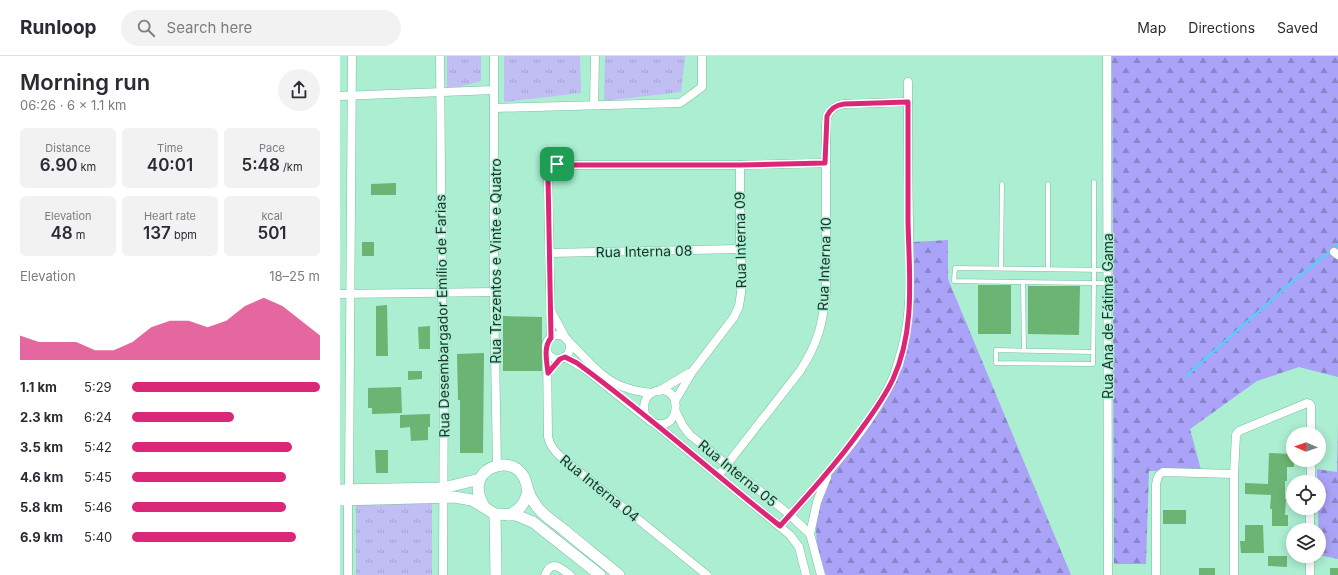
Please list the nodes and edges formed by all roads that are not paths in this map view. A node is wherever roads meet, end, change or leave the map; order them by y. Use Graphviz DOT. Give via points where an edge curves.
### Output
graph roads {
  1 [pos="352,56"];
  2 [pos="440,56"];
  3 [pos="494,56"];
  4 [pos="595,56"];
  5 [pos="702,56"];
  6 [pos="1107,56"];
  7 [pos="908,82"];
  8 [pos="494,90"];
  9 [pos="440,93"];
  10 [pos="352,95"];
  11 [pos="340,96"];
  12 [pos="908,102"];
  13 [pos="594,105"];
  14 [pos="494,108"];
  15 [pos="825,163"];
  16 [pos="740,165"];
  17 [pos="1094,182"];
  18 [pos="1002,184"];
  19 [pos="1048,184"];
  20 [pos="740,249"];
  21 [pos="549,253"];
  22 [pos="1001,268"];
  23 [pos="1048,269"];
  24 [pos="1094,269"];
  25 [pos="1107,270"];
  26 [pos="1023,282"];
  27 [pos="1094,283"];
  28 [pos="1107,283"];
  29 [pos="494,292"];
  30 [pos="442,293"];
  31 [pos="340,294"];
  32 [pos="351,294"];
  33 [pos="550,308"];
  34 [pos="551,338"];
  35 [pos="567,340"];
  36 [pos="1024,350"];
  37 [pos="547,352"];
  38 [pos="1093,352"];
  39 [pos="563,358"];
  40 [pos="692,372"];
  41 [pos="548,373"];
  42 [pos="655,392"];
  43 [pos="675,401"];
  44 [pos="676,412"];
  45 [pos="646,417"];
  46 [pos="654,423"];
  47 [pos="1311,427"];
  48 [pos="726,464"];
  49 [pos="497,466"];
  50 [pos="832,468"];
  51 [pos="1234,474"];
  52 [pos="718,476"];
  53 [pos="480,480"];
  54 [pos="528,491"];
  55 [pos="443,492"];
  56 [pos="344,495"];
  57 [pos="484,506"];
  58 [pos="501,514"];
  59 [pos="790,515"];
  60 [pos="780,526"];
  61 [pos="810,534"];
  62 [pos="1310,563"];
  63 [pos="348,575"];
  64 [pos="443,575"];
  65 [pos="496,575"];
  66 [pos="545,575"];
  67 [pos="570,575"];
  68 [pos="600,575"];
  69 [pos="619,575"];
  70 [pos="707,575"];
  71 [pos="806,575"];
  72 [pos="821,575"];
  73 [pos="1108,575"];
  74 [pos="1156,575"];
  75 [pos="1234,575"];
  76 [pos="1310,575"];
  1 -- 10 [label="street"];
  2 -- 9 [label="street, Rua Desembargador Emílio de Farias"];
  3 -- 8 [label="street, Rua Trezentos e Vinte e Quatro"];
  4 -- 13 [label="street"];
  5 -- 13 [label="street" via="702,87 680,103"];
  6 -- 25 [label="street, Rua Ana de Fátima Gama"];
  7 -- 12 [label="street"];
  8 -- 9 [label="street"];
  8 -- 14 [label="street, Rua Trezentos e Vinte e Quatro"];
  9 -- 10 [label="street"];
  9 -- 30 [label="street, Rua Desembargador Emílio de Farias"];
  10 -- 11 [label="street"];
  10 -- 32 [label="street"];
  12 -- 15 [label="street, Rua Interna 10" via="836,105 827,116"];
  12 -- 50 [label="street" via="910,289 909,318 904,345 893,379 874,412"];
  13 -- 14 [label="street"];
  14 -- 29 [label="street, Rua Trezentos e Vinte e Quatro"];
  15 -- 16 [label="street"];
  15 -- 48 [label="street, Rua Interna 10" via="826,294 817,341 800,371"];
  16 -- 20 [label="street, Rua Interna 09"];
  16 -- 21 [label="street" via="553,165 548,176"];
  17 -- 24 [label="lane"];
  18 -- 22 [label="lane"];
  19 -- 23 [label="lane"];
  20 -- 21 [label="street, Rua Interna 08"];
  20 -- 40 [label="street, Rua Interna 09" via="742,275 737,311"];
  21 -- 33 [label="street"];
  22 -- 23 [label="lane"];
  22 -- 26 [label="lane" via="955,268 954,281"];
  23 -- 24 [label="lane"];
  24 -- 25 [label="lane"];
  24 -- 27 [label="lane"];
  25 -- 28 [label="street, Rua Ana de Fátima Gama"];
  26 -- 27 [label="lane"];
  26 -- 36 [label="lane"];
  27 -- 28 [label="lane"];
  27 -- 38 [label="lane"];
  28 -- 73 [label="street, Rua Ana de Fátima Gama"];
  29 -- 30 [label="street"];
  29 -- 49 [label="street, Rua Trezentos e Vinte e Quatro"];
  30 -- 32 [label="street"];
  30 -- 55 [label="street, Rua Desembargador Emílio de Farias"];
  31 -- 32 [label="street"];
  32 -- 56 [label="street"];
  33 -- 34 [label="street"];
  33 -- 35 [label="street"];
  34 -- 35 [label="street" via="560,336"];
  34 -- 37 [label="street" via="546,346"];
  35 -- 39 [label="street" via="569,352"];
  35 -- 42 [label="street" via="599,373 614,383 626,388"];
  36 -- 38 [label="lane"];
  36 -- 38 [label="lane" via="996,350 996,363 1093,364"];
  37 -- 39 [label="street" via="555,359"];
  37 -- 41 [label="street, Rua Interna 04"];
  39 -- 41 [label="street"];
  39 -- 45 [label="street" via="577,363"];
  40 -- 42 [label="street, Rua Interna 09"];
  40 -- 43 [label="street, Rua Interna 09"];
  41 -- 70 [label="street, Rua Interna 04" via="548,437 554,450"];
  42 -- 43 [label="street" via="668,393"];
  42 -- 45 [label="street" via="644,401"];
  43 -- 44 [label="street"];
  44 -- 46 [label="street" via="670,421"];
  44 -- 48 [label="street, Rua Interna 05" via="690,434"];
  45 -- 46 [label="street"];
  46 -- 52 [label="street, Rua Interna 05"];
  47 -- 51 [label="street" via="1309,403 1238,432 1235,439"];
  48 -- 52 [label="street, Rua Interna 10"];
  48 -- 59 [label="street, Rua Interna 05"];
  49 -- 53 [label="main road" via="490,469"];
  49 -- 54 [label="main road" via="515,468 527,482"];
  50 -- 59 [label="street"];
  50 -- 61 [label="street" via="816,502"];
  51 -- 74 [label="street" via="1159,474 1156,485"];
  51 -- 75 [label="street"];
  52 -- 60 [label="street, Rua Interna 05"];
  53 -- 55 [label="main road"];
  53 -- 57 [label="main road" via="478,490"];
  54 -- 58 [label="main road" via="522,507 515,512"];
  54 -- 69 [label="main road" via="539,510"];
  55 -- 56 [label="main road"];
  55 -- 57 [label="main road"];
  55 -- 64 [label="street, Rua Desembargador Emílio de Farias"];
  56 -- 63 [label="street"];
  57 -- 58 [label="main road"];
  58 -- 65 [label="main road"];
  58 -- 68 [label="main road" via="516,515 533,522"];
  59 -- 60 [label="street"];
  59 -- 61 [label="street, Rua Interna 05"];
  60 -- 71 [label="street, Rua Interna 05" via="799,547"];
  61 -- 72 [label="street"];
  62 -- 76 [label="street"];
  66 -- 67 [label="street" via="548,569 556,566"];
}
